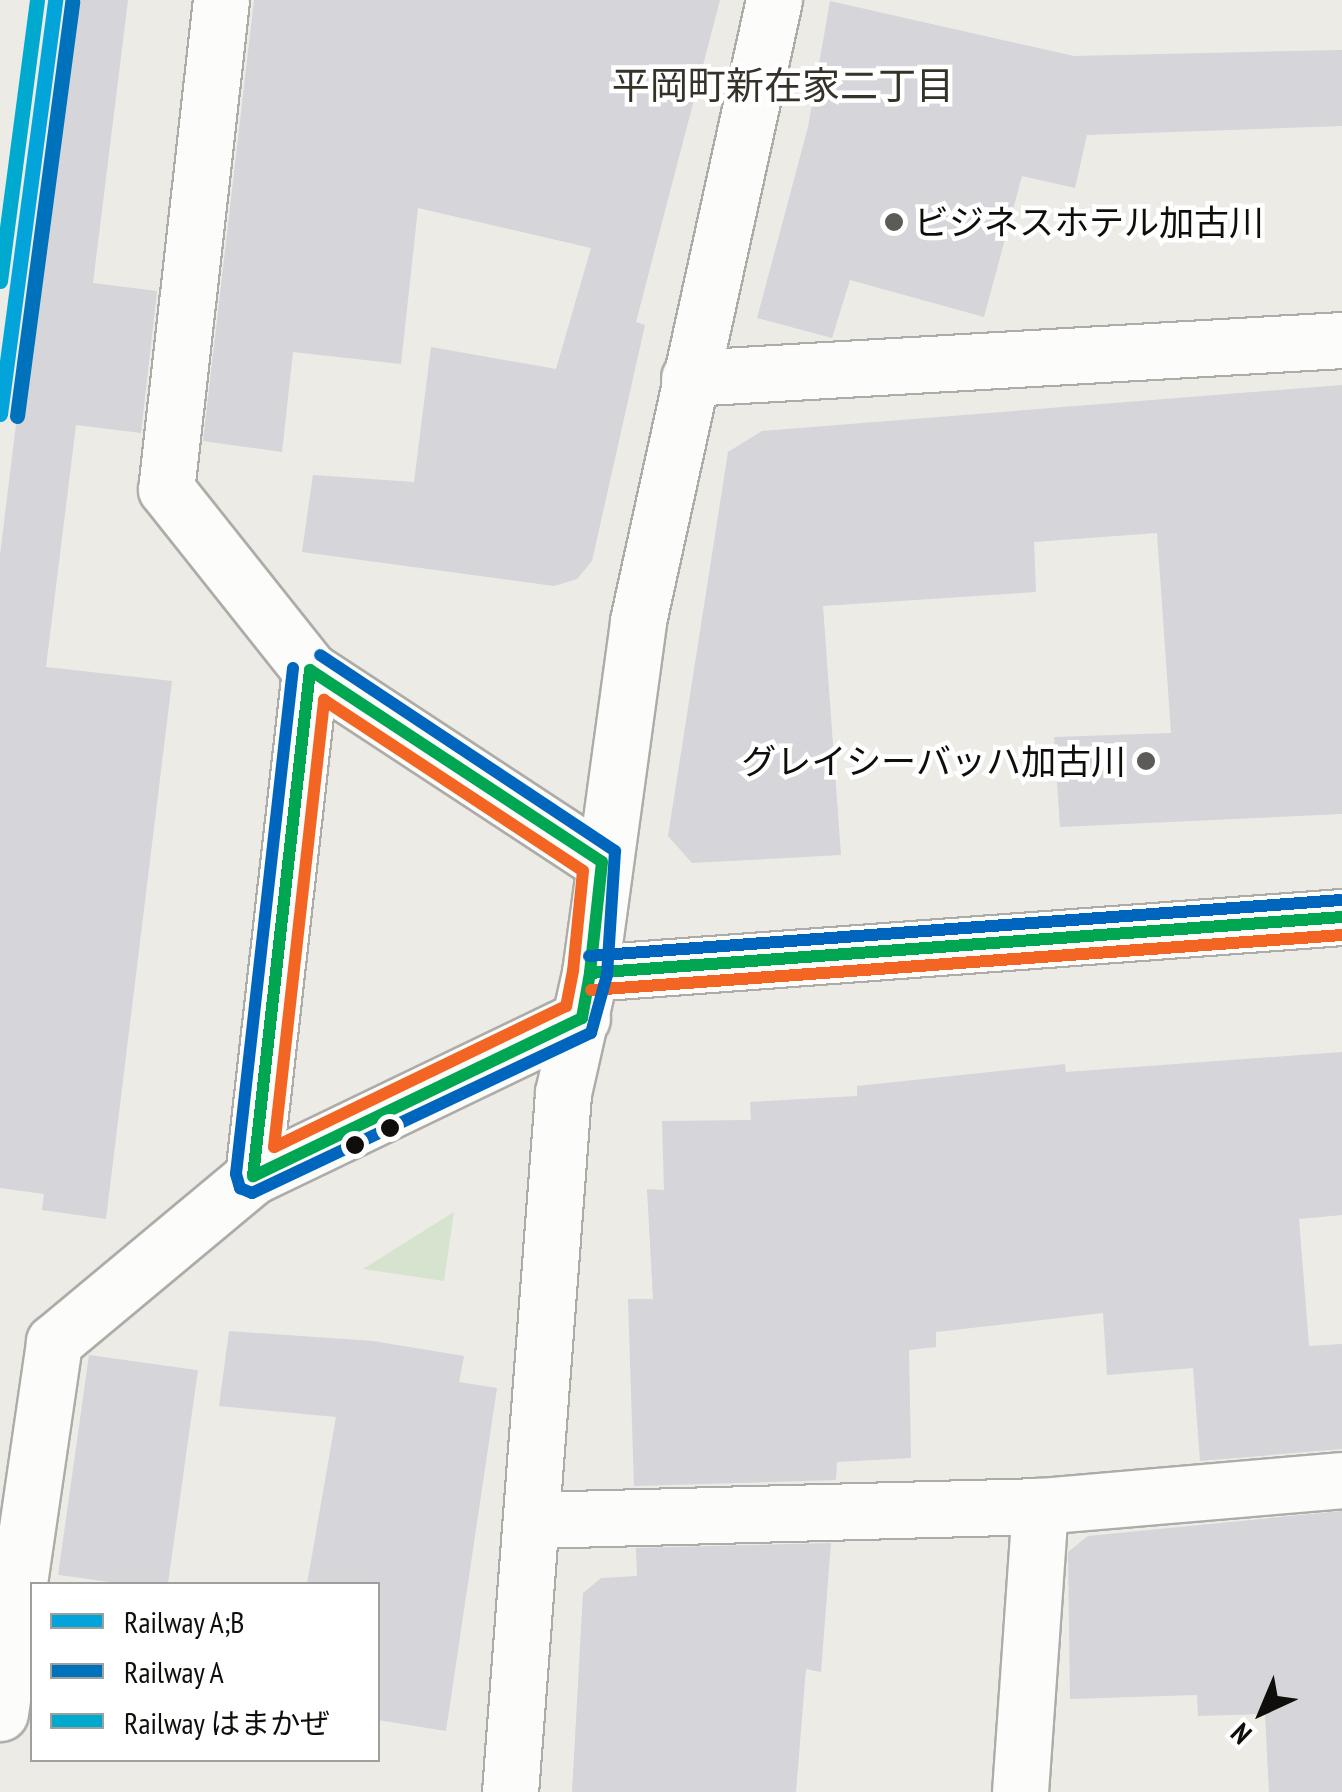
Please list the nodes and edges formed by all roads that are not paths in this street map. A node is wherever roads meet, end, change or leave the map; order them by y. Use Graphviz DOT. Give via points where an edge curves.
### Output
graph roads {
  1 [pos="221,0"];
  2 [pos="774,0"];
  3 [pos="1342,340"];
  4 [pos="689,378"];
  5 [pos="310,670"];
  6 [pos="602,862"];
  7 [pos="1342,917"];
  8 [pos="586,996"];
  9 [pos="253,1176"];
  10 [pos="1342,1480"];
  11 [pos="1040,1506"];
  12 [pos="534,1520"];
  13 [pos="0,1713"];
  14 [pos="510,1792"];
  15 [pos="1020,1792"];
  1 -- 5 [label="street" via="166,488"];
  2 -- 4 [label="street"];
  3 -- 4 [label="street"];
  4 -- 6 [label="street" via="638,621"];
  5 -- 6 [label="street"];
  5 -- 9 [label="street"];
  6 -- 8 [label="street"];
  7 -- 8 [label="street"];
  8 -- 9 [label="street"];
  8 -- 12 [label="street" via="559,1130"];
  9 -- 13 [label="street" via="54,1342"];
  10 -- 11 [label="street"];
  11 -- 12 [label="street"];
  11 -- 15 [label="street"];
  12 -- 14 [label="street"];
}
